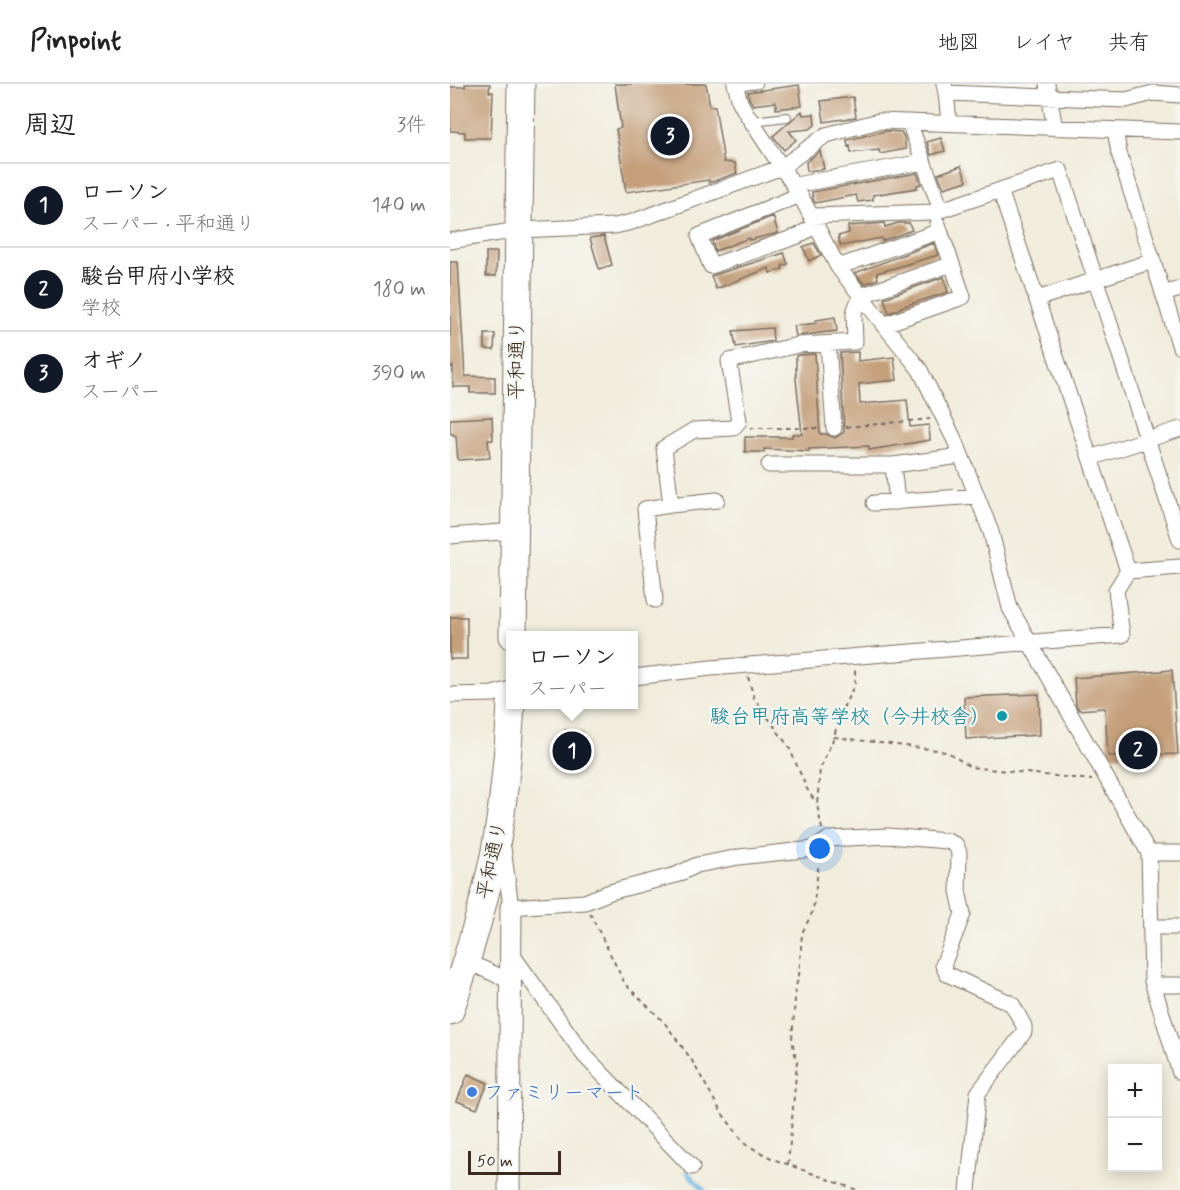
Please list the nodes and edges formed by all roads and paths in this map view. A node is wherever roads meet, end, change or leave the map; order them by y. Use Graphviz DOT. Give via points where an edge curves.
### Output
graph roads {
  1 [pos="521,84"];
  2 [pos="758,84"];
  3 [pos="735,85"];
  4 [pos="945,89"];
  5 [pos="1048,90"];
  6 [pos="1180,95"];
  7 [pos="787,117"];
  8 [pos="752,121"];
  9 [pos="909,122"];
  10 [pos="949,123"];
  11 [pos="1055,128"];
  12 [pos="1115,130"];
  13 [pos="1180,132"];
  14 [pos="923,162"];
  15 [pos="782,167"];
  16 [pos="797,190"];
  17 [pos="999,190"];
  18 [pos="938,211"];
  19 [pos="815,220"];
  20 [pos="518,230"];
  21 [pos="940,231"];
  22 [pos="450,241"];
  23 [pos="1152,261"];
  24 [pos="951,264"];
  25 [pos="838,267"];
  26 [pos="1096,279"];
  27 [pos="1180,289"];
  28 [pos="1163,294"];
  29 [pos="860,296"];
  30 [pos="1037,299"];
  31 [pos="883,325"];
  32 [pos="828,344"];
  33 [pos="1180,347"];
  34 [pos="834,428"];
  35 [pos="1180,429"];
  36 [pos="1148,439"];
  37 [pos="961,456"];
  38 [pos="1090,458"];
  39 [pos="770,465"];
  40 [pos="892,465"];
  41 [pos="977,496"];
  42 [pos="717,500"];
  43 [pos="897,502"];
  44 [pos="874,503"];
  45 [pos="671,505"];
  46 [pos="514,531"];
  47 [pos="450,536"];
  48 [pos="1180,540"];
  49 [pos="1180,567"];
  50 [pos="1128,571"];
  51 [pos="655,600"];
  52 [pos="513,631"];
  53 [pos="1029,643"];
  54 [pos="856,657"];
  55 [pos="745,666"];
  56 [pos="638,677"];
  57 [pos="506,690"];
  58 [pos="450,695"];
  59 [pos="511,709"];
  60 [pos="834,737"];
  61 [pos="1108,782"];
  62 [pos="817,805"];
  63 [pos="500,825"];
  64 [pos="821,844"];
  65 [pos="1180,853"];
  66 [pos="1149,854"];
  67 [pos="585,902"];
  68 [pos="511,907"];
  69 [pos="1151,927"];
  70 [pos="1180,927"];
  71 [pos="511,953"];
  72 [pos="466,961"];
  73 [pos="512,982"];
  74 [pos="1153,985"];
  75 [pos="1180,985"];
  76 [pos="450,1011"];
  77 [pos="1180,1073"];
  78 [pos="788,1164"];
  79 [pos="692,1167"];
  80 [pos="509,1190"];
  81 [pos="857,1190"];
  82 [pos="968,1190"];
  1 -- 20 [label="highway, 平和通り"];
  2 -- 3 [label="lane"];
  3 -- 8 [label="street"];
  4 -- 5 [label="street"];
  4 -- 10 [label="street"];
  5 -- 6 [label="street" via="1126,100 1153,93"];
  5 -- 11 [label="street"];
  7 -- 8 [label="lane"];
  8 -- 15 [label="street"];
  9 -- 10 [label="street"];
  9 -- 14 [label="street"];
  9 -- 15 [label="street" via="879,121 826,135"];
  10 -- 11 [label="street"];
  11 -- 12 [label="street"];
  12 -- 13 [label="street"];
  12 -- 23 [label="street"];
  14 -- 16 [label="street"];
  14 -- 18 [label="street"];
  15 -- 16 [label="street"];
  15 -- 20 [label="street" via="632,222"];
  16 -- 19 [label="street"];
  16 -- 19 [label="street" via="699,236 711,266 798,236"];
  17 -- 18 [label="street"];
  17 -- 26 [label="street" via="1060,170"];
  17 -- 30 [label="street"];
  18 -- 19 [label="street"];
  18 -- 21 [label="street"];
  19 -- 25 [label="street"];
  20 -- 22 [label="street"];
  20 -- 46 [label="highway, 平和通り"];
  21 -- 24 [label="street"];
  21 -- 25 [label="street"];
  23 -- 26 [label="street"];
  23 -- 28 [label="street"];
  24 -- 29 [label="street"];
  24 -- 31 [label="street" via="963,297"];
  25 -- 29 [label="street"];
  26 -- 30 [label="street"];
  26 -- 36 [label="street"];
  27 -- 28 [label="street"];
  28 -- 33 [label="street"];
  29 -- 31 [label="street"];
  29 -- 32 [label="street" via="854,314 855,342"];
  30 -- 38 [label="street"];
  31 -- 37 [label="street" via="920,370"];
  32 -- 34 [label="street"];
  32 -- 45 [label="street" via="798,345 729,361 739,421 733,428 694,430 664,448"];
  35 -- 36 [label="street"];
  36 -- 38 [label="street"];
  36 -- 48 [label="street"];
  37 -- 40 [label="street"];
  37 -- 41 [label="street"];
  38 -- 50 [label="street"];
  39 -- 40 [label="street"];
  40 -- 43 [label="street"];
  41 -- 43 [label="street"];
  41 -- 53 [label="street" via="991,532 1010,608"];
  42 -- 45 [label="street"];
  43 -- 44 [label="street"];
  45 -- 51 [label="street" via="645,509"];
  46 -- 47 [label="street"];
  46 -- 52 [label="highway, 平和通り"];
  49 -- 50 [label="street"];
  50 -- 53 [label="street" via="1116,590 1122,635"];
  53 -- 54 [label="street"];
  53 -- 61 [label="street"];
  54 -- 55 [label="street"];
  54 -- 60 [label="path" via="855,684"];
  55 -- 56 [label="street"];
  55 -- 62 [label="path" via="754,698 789,747"];
  57 -- 58 [label="street"];
  59 -- 63 [label="highway, 平和通り"];
  60 -- 61 [label="path" via="937,750 949,753 970,768"];
  60 -- 62 [label="path" via="820,770"];
  61 -- 66 [label="street"];
  62 -- 64 [label="path" via="823,832"];
  63 -- 68 [label="street"];
  63 -- 72 [label="highway, 平和通り"];
  64 -- 67 [label="street" via="813,849 697,865"];
  64 -- 78 [label="path" via="813,911 802,933 796,986 792,1040 797,1063"];
  64 -- 82 [label="street" via="829,839 888,836 956,845 963,914 942,964 946,974 1012,1004 1024,1026 1024,1032 978,1093"];
  65 -- 66 [label="street"];
  66 -- 69 [label="street"];
  67 -- 68 [label="street"];
  67 -- 78 [label="path" via="625,984 664,1022 692,1059 721,1112 745,1144"];
  68 -- 71 [label="street"];
  69 -- 70 [label="street"];
  69 -- 74 [label="street"];
  71 -- 73 [label="street"];
  71 -- 79 [label="street" via="584,1055"];
  72 -- 73 [label="street"];
  72 -- 76 [label="highway, 平和通り"];
  73 -- 80 [label="street"];
  74 -- 75 [label="street"];
  74 -- 77 [label="street"];
  78 -- 81 [label="path"];
}
